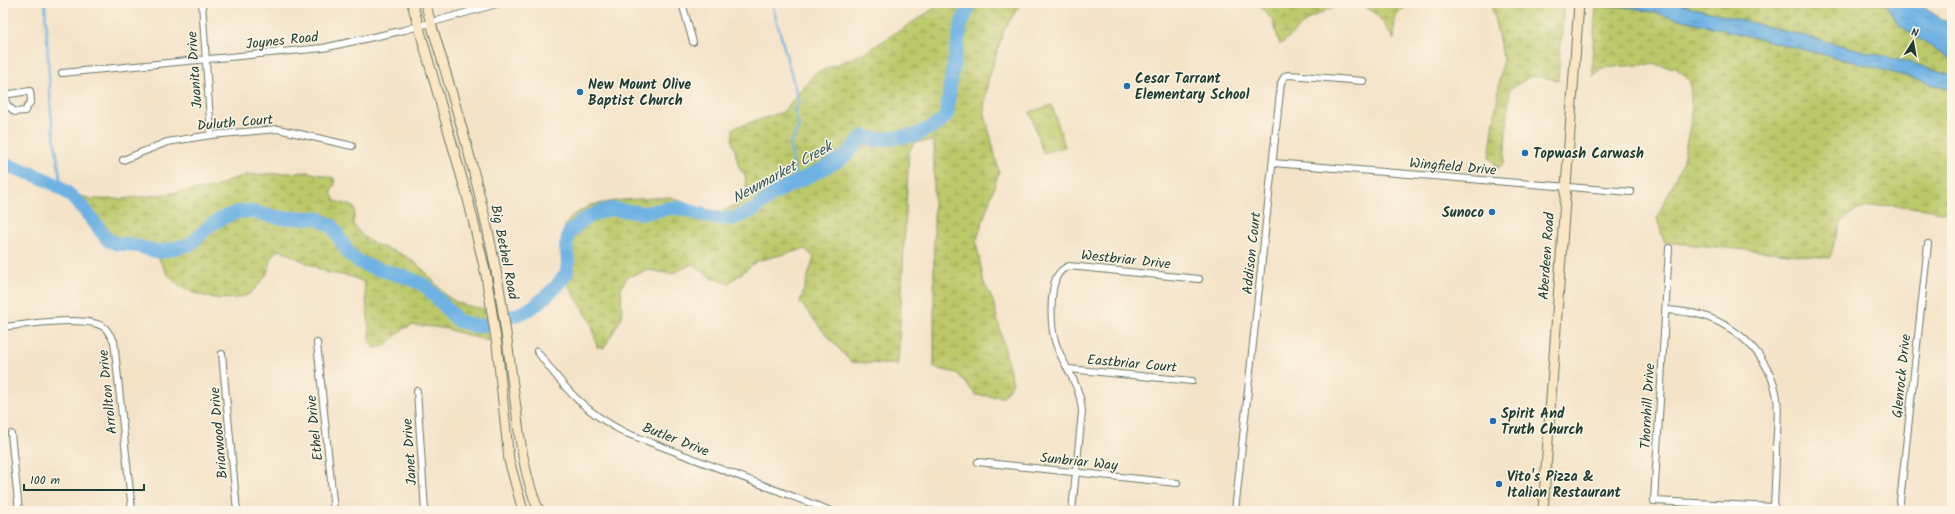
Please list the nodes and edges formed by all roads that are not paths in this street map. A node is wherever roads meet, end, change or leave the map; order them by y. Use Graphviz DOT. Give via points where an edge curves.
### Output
graph roads {
  1 [pos="202,3"];
  2 [pos="412,3"];
  3 [pos="425,3"];
  4 [pos="500,3"];
  5 [pos="682,3"];
  6 [pos="1578,6"];
  7 [pos="431,24"];
  8 [pos="419,27"];
  9 [pos="692,42"];
  10 [pos="205,59"];
  11 [pos="62,73"];
  12 [pos="1363,81"];
  13 [pos="4,95"];
  14 [pos="211,135"];
  15 [pos="352,146"];
  16 [pos="123,160"];
  17 [pos="1273,163"];
  18 [pos="1565,187"];
  19 [pos="1632,192"];
  20 [pos="1928,244"];
  21 [pos="1668,248"];
  22 [pos="1199,278"];
  23 [pos="1665,310"];
  24 [pos="3,323"];
  25 [pos="3,327"];
  26 [pos="317,343"];
  27 [pos="538,351"];
  28 [pos="222,354"];
  29 [pos="1069,369"];
  30 [pos="1192,381"];
  31 [pos="417,391"];
  32 [pos="11,434"];
  33 [pos="978,462"];
  34 [pos="1076,473"];
  35 [pos="1177,483"];
  36 [pos="1711,504"];
  37 [pos="19,511"];
  38 [pos="132,511"];
  39 [pos="237,511"];
  40 [pos="334,511"];
  41 [pos="425,511"];
  42 [pos="523,511"];
  43 [pos="539,511"];
  44 [pos="831,511"];
  45 [pos="1072,511"];
  46 [pos="1235,511"];
  47 [pos="1543,511"];
  48 [pos="1710,511"];
  49 [pos="1899,511"];
  1 -- 10 [label="street, Juanita Drive"];
  2 -- 8 [label="main road, Big Bethel Road"];
  3 -- 7 [label="main road, Big Bethel Road"];
  4 -- 7 [label="street, Joynes Road"];
  5 -- 9 [label="street"];
  6 -- 18 [label="main road, Aberdeen Road"];
  7 -- 8 [label="street, Joynes Road"];
  7 -- 43 [label="main road, Big Bethel Road" via="474,173 501,302 521,448"];
  8 -- 10 [label="street, Joynes Road" via="323,48"];
  8 -- 42 [label="main road, Big Bethel Road" via="472,215 491,303 509,460"];
  10 -- 11 [label="street, Joynes Road"];
  10 -- 14 [label="street, Juanita Drive"];
  12 -- 17 [label="street, Addison Court" via="1285,76 1281,83"];
  13 -- 13 [label="street" via="10,110 20,112 29,107 31,102 30,91"];
  14 -- 15 [label="street, Duluth Court" via="278,129"];
  14 -- 16 [label="street, Duluth Court" via="167,142"];
  17 -- 18 [label="street, Wingfield Drive"];
  17 -- 46 [label="street, Addison Court"];
  18 -- 19 [label="street, Wingfield Drive"];
  18 -- 47 [label="main road, Aberdeen Road"];
  20 -- 49 [label="street, Glenrock Drive"];
  21 -- 23 [label="street, Thornhill Drive"];
  22 -- 29 [label="street, Westbriar Drive" via="1076,266 1064,268 1056,278 1052,322 1056,344"];
  23 -- 36 [label="street, Thornhill Drive" via="1654,501"];
  23 -- 36 [label="street" via="1707,316 1736,332 1764,360 1777,396 1774,507"];
  24 -- 25 [label="street"];
  25 -- 38 [label="street, Arrollton Drive" via="65,321 89,322 104,328 114,341"];
  26 -- 40 [label="street, Ethel Drive"];
  27 -- 44 [label="street, Butler Drive" via="563,386 604,422 626,433"];
  28 -- 39 [label="street, Briarwood Drive"];
  29 -- 30 [label="street, Eastbriar Court"];
  29 -- 34 [label="street, Westbriar Drive" via="1081,399 1082,412"];
  31 -- 41 [label="street, Janet Drive"];
  32 -- 37 [label="street"];
  33 -- 34 [label="street, Sunbriar Way"];
  34 -- 35 [label="street, Sunbriar Way"];
  34 -- 45 [label="street, Westbriar Drive"];
  36 -- 48 [label="street"];
}
